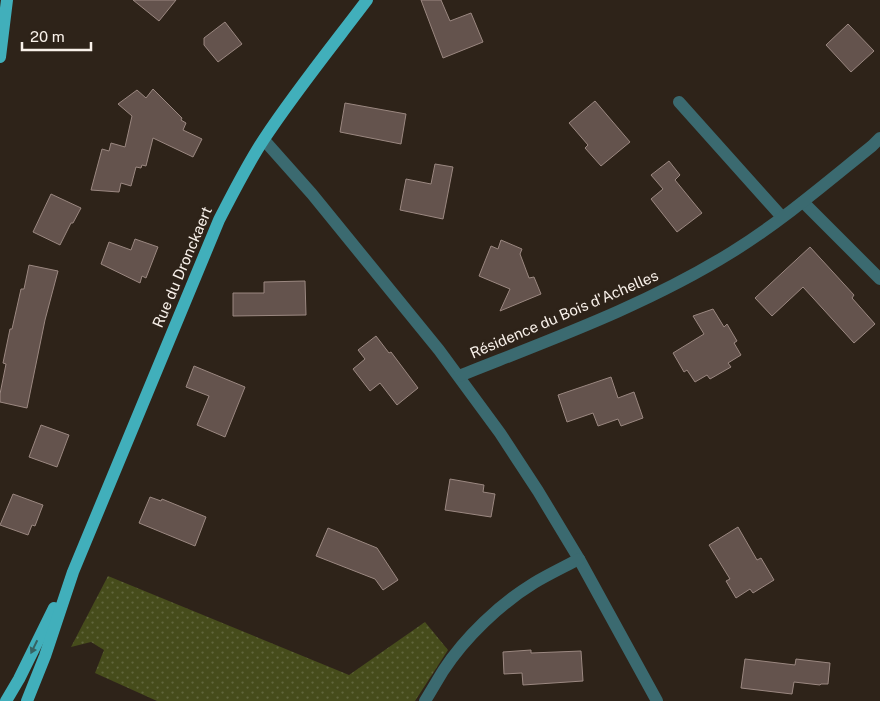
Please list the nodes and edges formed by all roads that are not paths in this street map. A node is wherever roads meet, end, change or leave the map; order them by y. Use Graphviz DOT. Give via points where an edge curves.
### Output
graph roads {
  1 [pos="7,0"];
  2 [pos="367,0"];
  3 [pos="0,57"];
  4 [pos="680,102"];
  5 [pos="880,138"];
  6 [pos="264,140"];
  7 [pos="803,202"];
  8 [pos="782,218"];
  9 [pos="880,279"];
  10 [pos="459,376"];
  11 [pos="579,559"];
  12 [pos="72,572"];
  13 [pos="6,701"];
  14 [pos="26,701"];
  15 [pos="425,701"];
  16 [pos="657,701"];
  1 -- 3 [label="main road"];
  2 -- 6 [label="main road, Rue du Dronckaert"];
  4 -- 8 [label="street"];
  5 -- 7 [label="street, Résidence du Bois d'Achelles"];
  6 -- 10 [label="street, Résidence du Bois d'Achelles" via="312,194"];
  6 -- 12 [label="main road, Rue du Dronckaert" via="220,220"];
  7 -- 8 [label="street, Résidence du Bois d'Achelles"];
  7 -- 9 [label="street"];
  8 -- 10 [label="street, Résidence du Bois d'Achelles" via="732,252 642,301"];
  10 -- 11 [label="street, Résidence du Bois d'Achelles" via="515,454"];
  11 -- 15 [label="street" via="535,583 493,615 454,656"];
  11 -- 16 [label="street, Résidence du Bois d'Achelles"];
  12 -- 13 [label="main road, Rue du Dronckaert, one-way"];
  12 -- 14 [label="main road, Rue du Dronckaert" via="45,656"];
}
